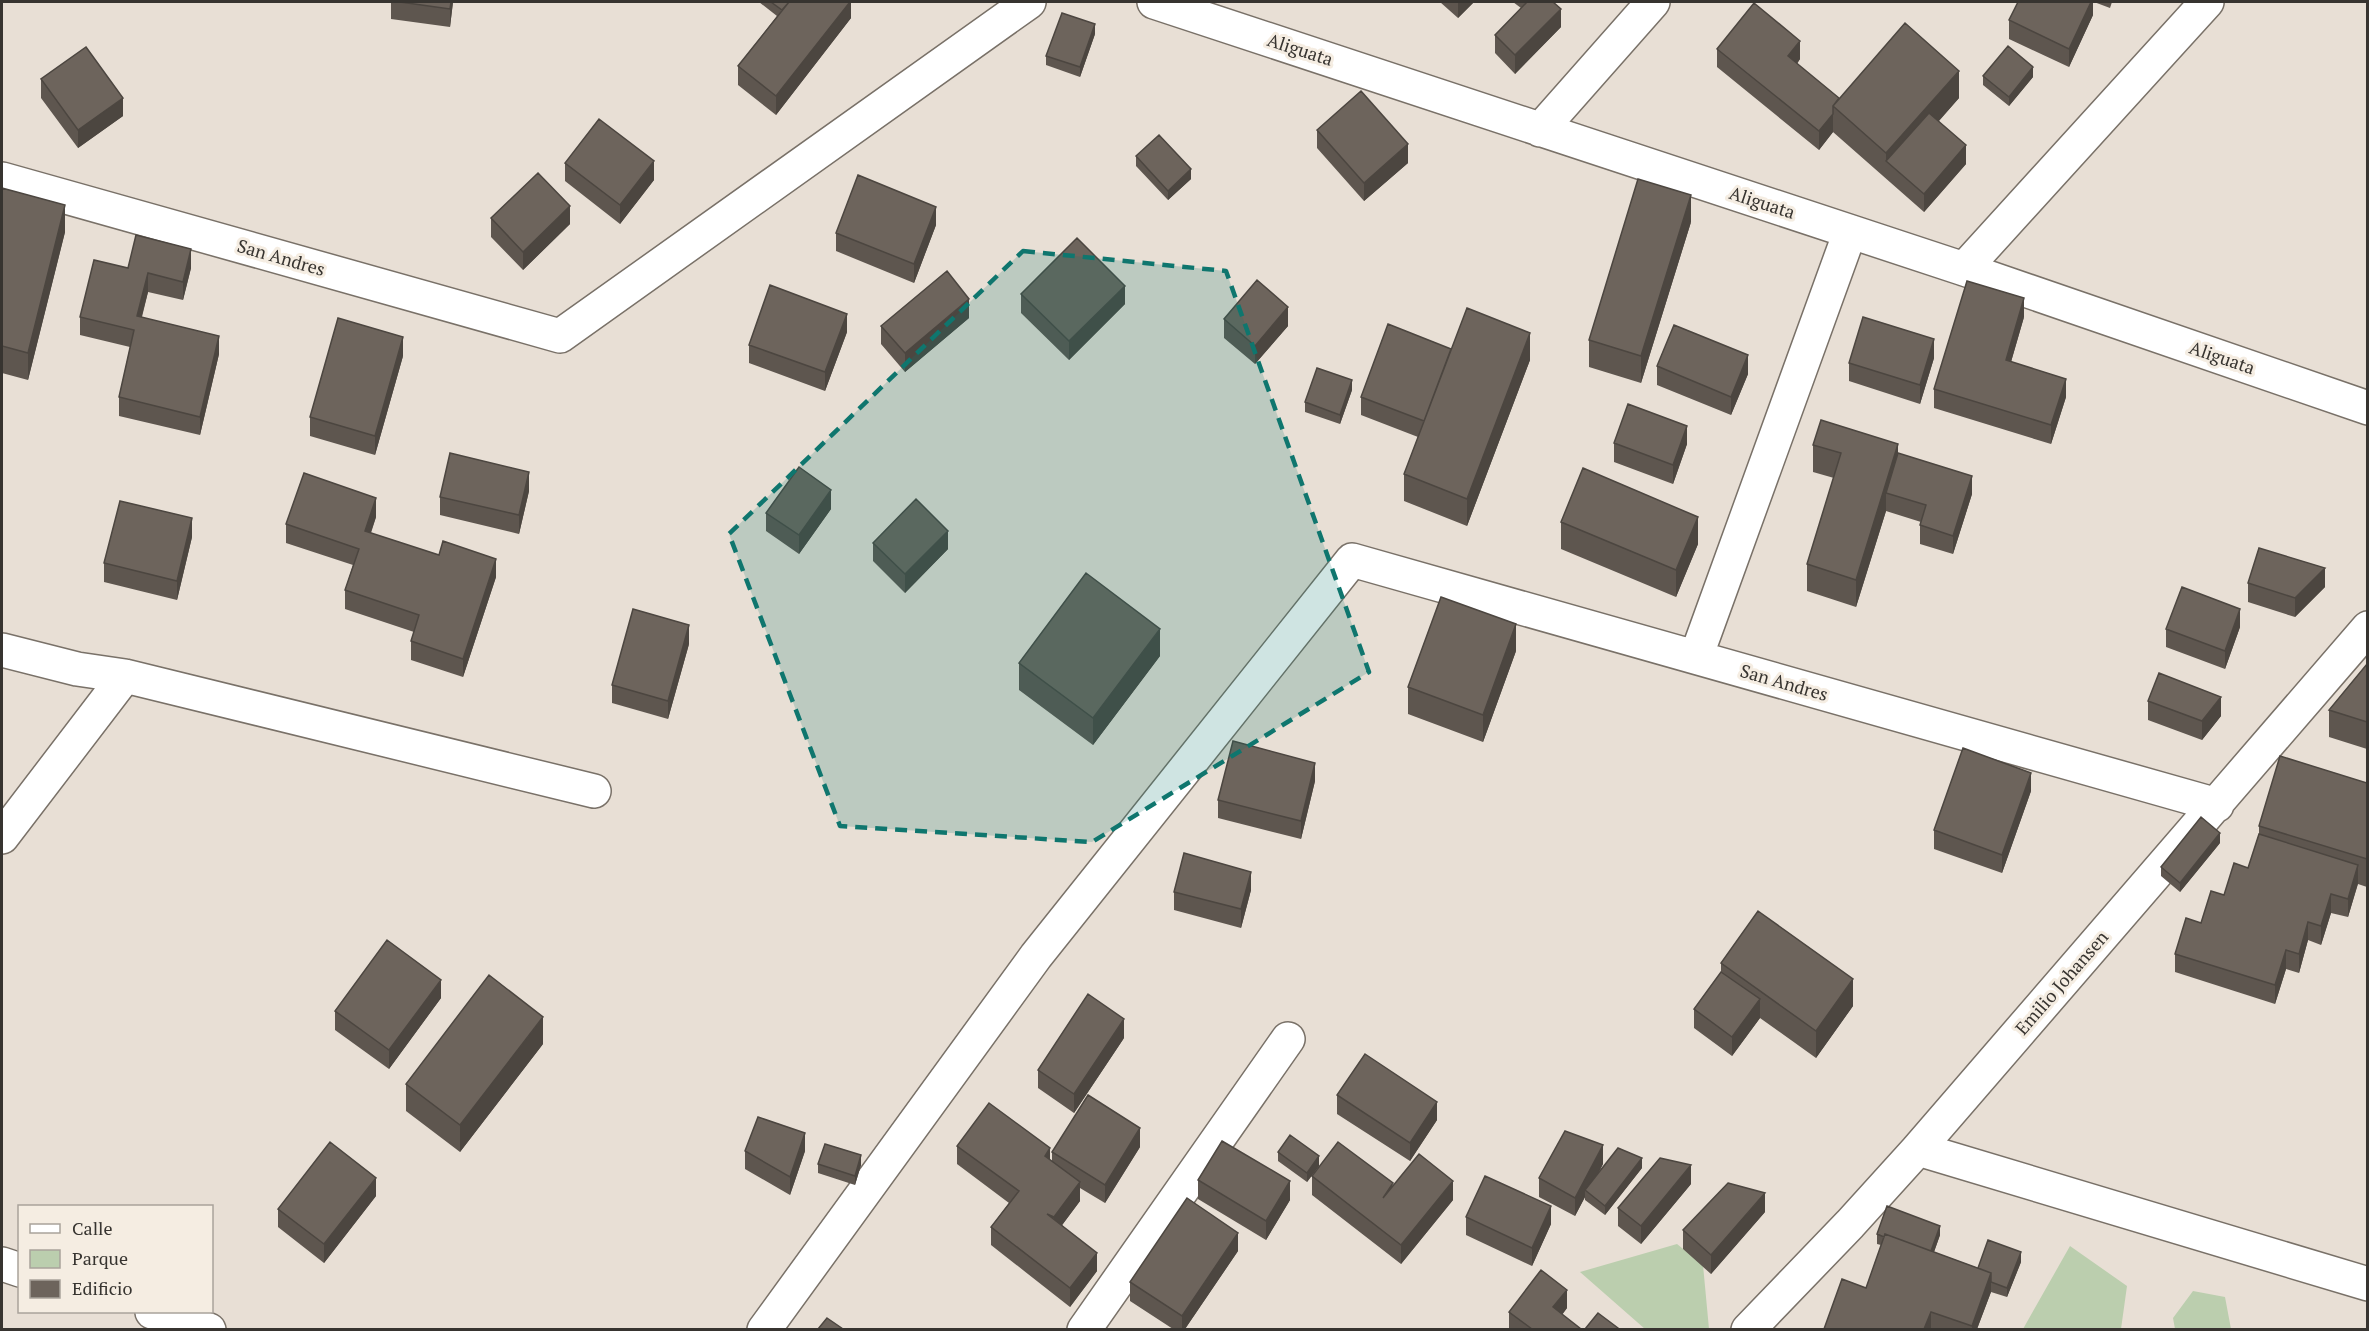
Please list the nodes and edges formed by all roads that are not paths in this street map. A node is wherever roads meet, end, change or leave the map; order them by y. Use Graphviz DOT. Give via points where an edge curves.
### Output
graph roads {
  1 [pos="1029,2"];
  2 [pos="1154,2"];
  3 [pos="1653,2"];
  4 [pos="2207,2"];
  5 [pos="1540,130"];
  6 [pos="2,179"];
  7 [pos="1850,232"];
  8 [pos="1964,269"];
  9 [pos="2367,408"];
  10 [pos="2367,628"];
  11 [pos="2,650"];
  12 [pos="1696,657"];
  13 [pos="125,675"];
  14 [pos="594,791"];
  15 [pos="2217,805"];
  16 [pos="2,837"];
  17 [pos="1288,1039"];
  18 [pos="1918,1149"];
  19 [pos="2,1264"];
  20 [pos="18,1269"];
  21 [pos="2367,1284"];
  22 [pos="158,1313"];
  23 [pos="209,1329"];
  24 [pos="764,1329"];
  25 [pos="1084,1329"];
  26 [pos="1748,1329"];
  1 -- 6 [label="street, San Andres" via="560,336"];
  2 -- 5 [label="street, Aliguata"];
  3 -- 5 [label="street"];
  4 -- 8 [label="street"];
  5 -- 7 [label="street, Aliguata"];
  7 -- 8 [label="street, Aliguata"];
  7 -- 12 [label="street"];
  8 -- 9 [label="street, Aliguata"];
  10 -- 15 [label="street, Emilio Johansen"];
  11 -- 13 [label="street" via="77,669"];
  12 -- 15 [label="street, San Andres"];
  12 -- 24 [label="street, San Andres" via="1352,560 1036,956"];
  13 -- 14 [label="street"];
  13 -- 16 [label="street"];
  15 -- 18 [label="street, Emilio Johansen"];
  17 -- 25 [label="street"];
  18 -- 21 [label="street"];
  18 -- 26 [label="street, Emilio Johansen"];
  19 -- 20 [label="street"];
  22 -- 23 [label="street"];
}
